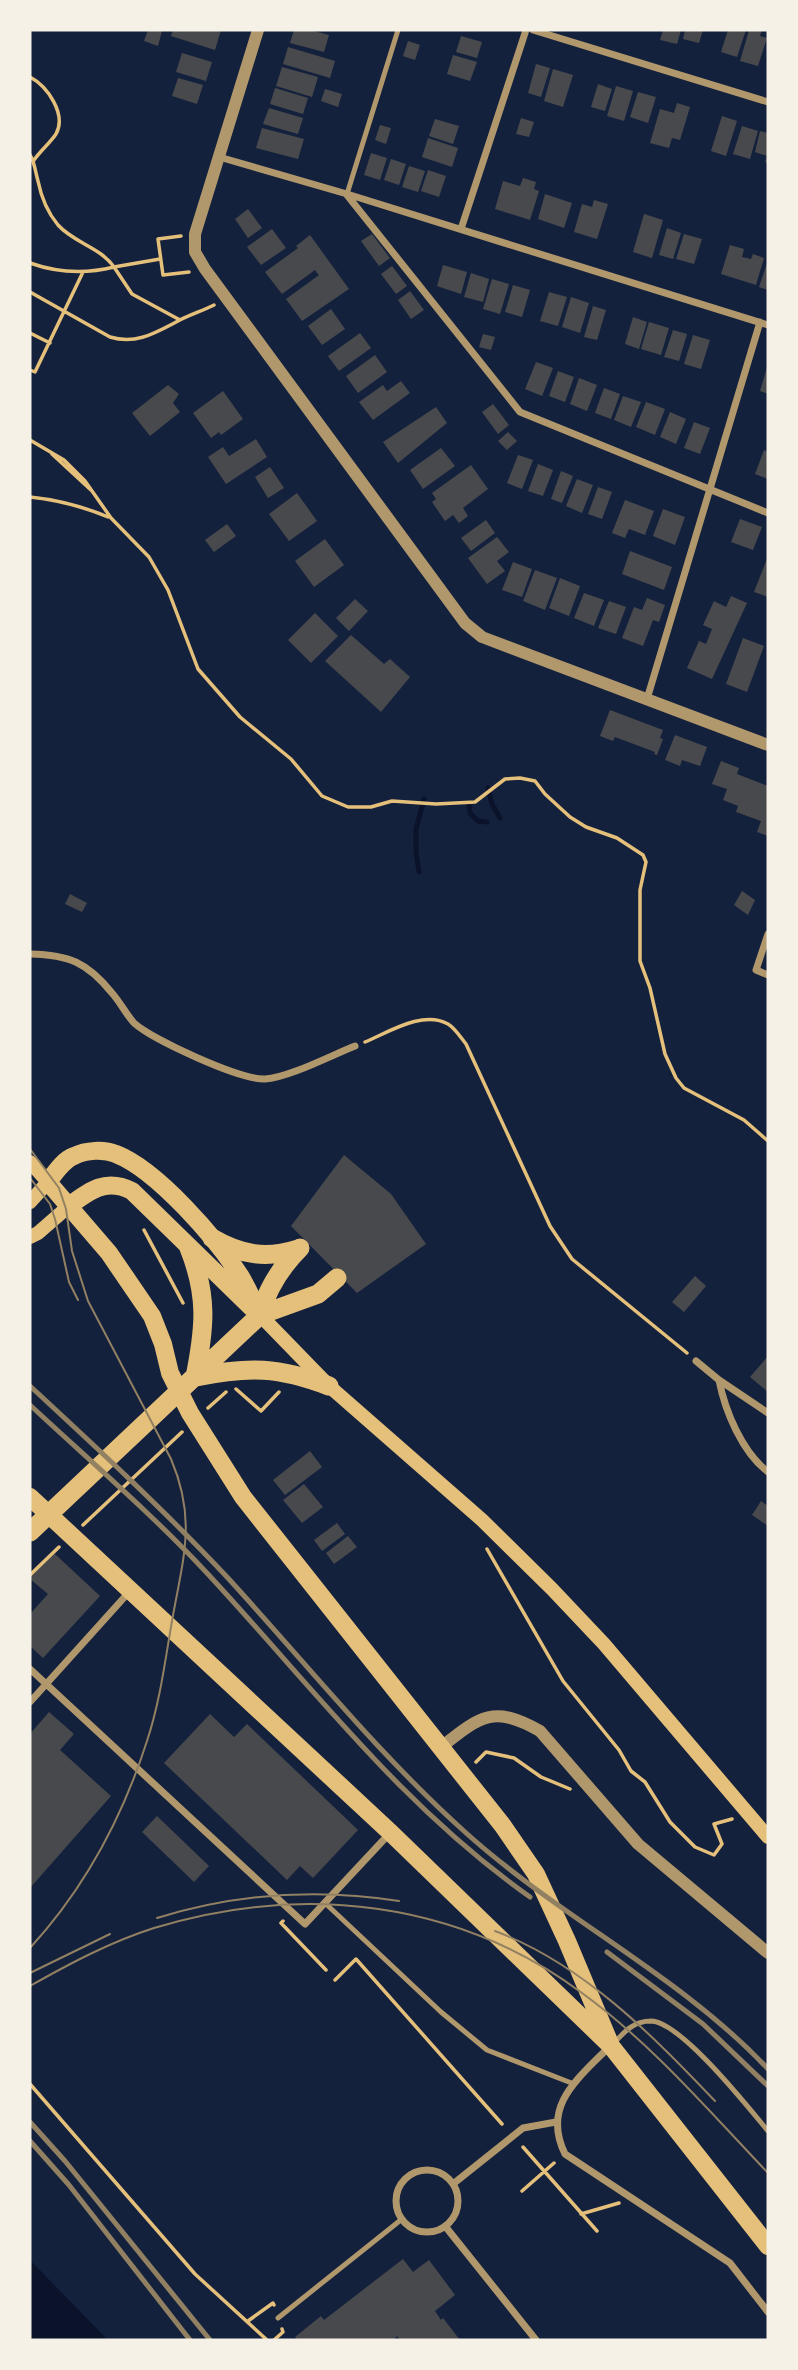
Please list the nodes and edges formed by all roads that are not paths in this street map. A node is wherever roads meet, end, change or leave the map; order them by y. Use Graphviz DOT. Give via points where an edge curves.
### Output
graph roads {
  1 [pos="258,30"];
  2 [pos="398,30"];
  3 [pos="526,30"];
  4 [pos="533,30"];
  5 [pos="768,102"];
  6 [pos="219,157"];
  7 [pos="347,194"];
  8 [pos="461,229"];
  9 [pos="764,323"];
  10 [pos="711,491"];
  11 [pos="768,513"];
  12 [pos="647,699"];
  13 [pos="768,745"];
  14 [pos="768,934"];
  15 [pos="30,954"];
  16 [pos="768,975"];
  17 [pos="355,1046"];
  18 [pos="30,1162"];
  19 [pos="47,1182"];
  20 [pos="31,1201"];
  21 [pos="69,1206"];
  22 [pos="30,1237"];
  23 [pos="212,1238"];
  24 [pos="189,1248"];
  25 [pos="337,1278"];
  26 [pos="260,1315"];
  27 [pos="696,1361"];
  28 [pos="195,1377"];
  29 [pos="719,1380"];
  30 [pos="330,1386"];
  31 [pos="768,1413"];
  32 [pos="768,1472"];
  33 [pos="30,1497"];
  34 [pos="30,1532"];
  35 [pos="130,1591"];
  36 [pos="30,1669"];
  37 [pos="46,1684"];
  38 [pos="30,1702"];
  39 [pos="440,1748"];
  40 [pos="391,1833"];
  41 [pos="768,1836"];
  42 [pos="325,1903"];
  43 [pos="768,1953"];
  44 [pos="611,2046"];
  45 [pos="574,2084"];
  46 [pos="556,2122"];
  47 [pos="768,2131"];
  48 [pos="453,2184"];
  49 [pos="402,2219"];
  50 [pos="444,2226"];
  51 [pos="768,2246"];
  52 [pos="768,2312"];
  53 [pos="278,2318"];
  54 [pos="536,2340"];
  1 -- 6 [label="street"];
  2 -- 7 [label="lane"];
  3 -- 8 [label="street"];
  4 -- 5 [label="street"];
  6 -- 7 [label="street"];
  6 -- 12 [label="street" via="195,234 195,252 465,623 482,637"];
  7 -- 8 [label="street"];
  7 -- 10 [label="street" via="520,412"];
  8 -- 9 [label="street"];
  9 -- 10 [label="street"];
  10 -- 11 [label="street"];
  10 -- 12 [label="street"];
  12 -- 13 [label="street"];
  14 -- 16 [label="street" via="756,971"];
  15 -- 17 [label="street" via="60,955 88,967 133,1022 152,1037 241,1075 265,1079 285,1074"];
  18 -- 19 [label="main road"];
  19 -- 20 [label="main road"];
  19 -- 21 [label="main road"];
  19 -- 23 [label="main road" via="73,1156 90,1151 114,1153 146,1172"];
  21 -- 22 [label="main road"];
  21 -- 24 [label="main road" via="98,1186 120,1186 132,1191"];
  21 -- 39 [label="main road" via="152,1315 170,1373 190,1413 243,1497"];
  23 -- 26 [label="main road" via="241,1277"];
  23 -- 26 [label="highway" via="250,1254 285,1254 301,1247 272,1283"];
  24 -- 26 [label="main road"];
  24 -- 28 [label="highway" via="199,1274 204,1315"];
  25 -- 26 [label="highway" via="318,1294"];
  26 -- 28 [label="highway"];
  26 -- 30 [label="main road"];
  27 -- 29 [label="street"];
  28 -- 30 [label="highway" via="254,1368"];
  28 -- 34 [label="highway"];
  29 -- 31 [label="street"];
  29 -- 32 [label="street" via="741,1437"];
  30 -- 41 [label="main road" via="490,1529 604,1644"];
  33 -- 35 [label="main road"];
  35 -- 37 [label="street"];
  35 -- 40 [label="main road"];
  36 -- 37 [label="street"];
  37 -- 38 [label="street"];
  37 -- 42 [label="street" via="305,1924"];
  39 -- 43 [label="street" via="488,1716 524,1721 540,1731 638,1844"];
  39 -- 44 [label="main road" via="536,1874"];
  40 -- 42 [label="street"];
  40 -- 44 [label="main road"];
  42 -- 45 [label="lane" via="487,2050"];
  44 -- 45 [label="street"];
  44 -- 47 [label="lane" via="631,2025 652,2021 678,2033 729,2083"];
  44 -- 51 [label="main road"];
  45 -- 46 [label="street" via="563,2099"];
  46 -- 48 [label="street" via="523,2127"];
  46 -- 52 [label="street" via="565,2154 730,2263"];
  48 -- 49 [label="street" via="429,2169 410,2175 396,2200"];
  48 -- 50 [label="street" via="457,2212"];
  49 -- 50 [label="street" via="426,2232"];
  49 -- 53 [label="lane"];
  50 -- 54 [label="street"];
}
